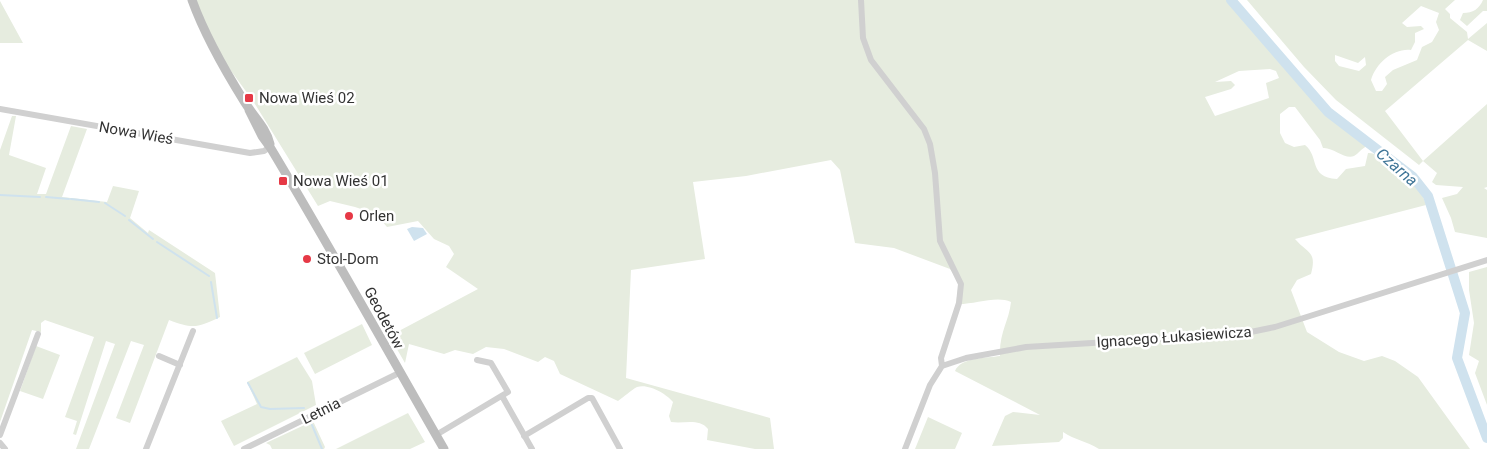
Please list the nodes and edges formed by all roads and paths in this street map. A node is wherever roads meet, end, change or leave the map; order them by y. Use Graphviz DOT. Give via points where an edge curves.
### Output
graph roads {
  1 [pos="192,0"];
  2 [pos="861,0"];
  3 [pos="0,109"];
  4 [pos="270,147"];
  5 [pos="1487,260"];
  6 [pos="193,331"];
  7 [pos="38,334"];
  8 [pos="159,356"];
  9 [pos="477,360"];
  10 [pos="180,365"];
  11 [pos="942,366"];
  12 [pos="399,373"];
  13 [pos="502,396"];
  14 [pos="0,435"];
  15 [pos="436,435"];
  16 [pos="524,436"];
  17 [pos="0,443"];
  18 [pos="5,449"];
  19 [pos="146,449"];
  20 [pos="244,449"];
  21 [pos="444,449"];
  22 [pos="532,449"];
  23 [pos="620,449"];
  24 [pos="905,449"];
  1 -- 4 [label="main road, Geodetów" via="210,42"];
  2 -- 11 [label="street" via="863,38 871,60 924,130 930,144 940,241 962,284 941,358"];
  3 -- 4 [label="street, Nowa Wieś" via="250,153"];
  4 -- 12 [label="main road, Geodetów"];
  5 -- 11 [label="street, Ignacego Łukasiewicza" via="1275,327 1241,334 1026,347 966,358"];
  6 -- 10 [label="street"];
  7 -- 14 [label="street"];
  8 -- 10 [label="street"];
  9 -- 13 [label="street" via="492,363 508,392"];
  10 -- 19 [label="street"];
  11 -- 24 [label="street" via="930,384"];
  12 -- 15 [label="main road, Geodetów"];
  12 -- 20 [label="street, Letnia"];
  13 -- 15 [label="street"];
  13 -- 16 [label="street"];
  15 -- 21 [label="main road, Geodetów"];
  16 -- 22 [label="street"];
  16 -- 23 [label="street" via="592,398"];
  17 -- 18 [label="street"];
}
